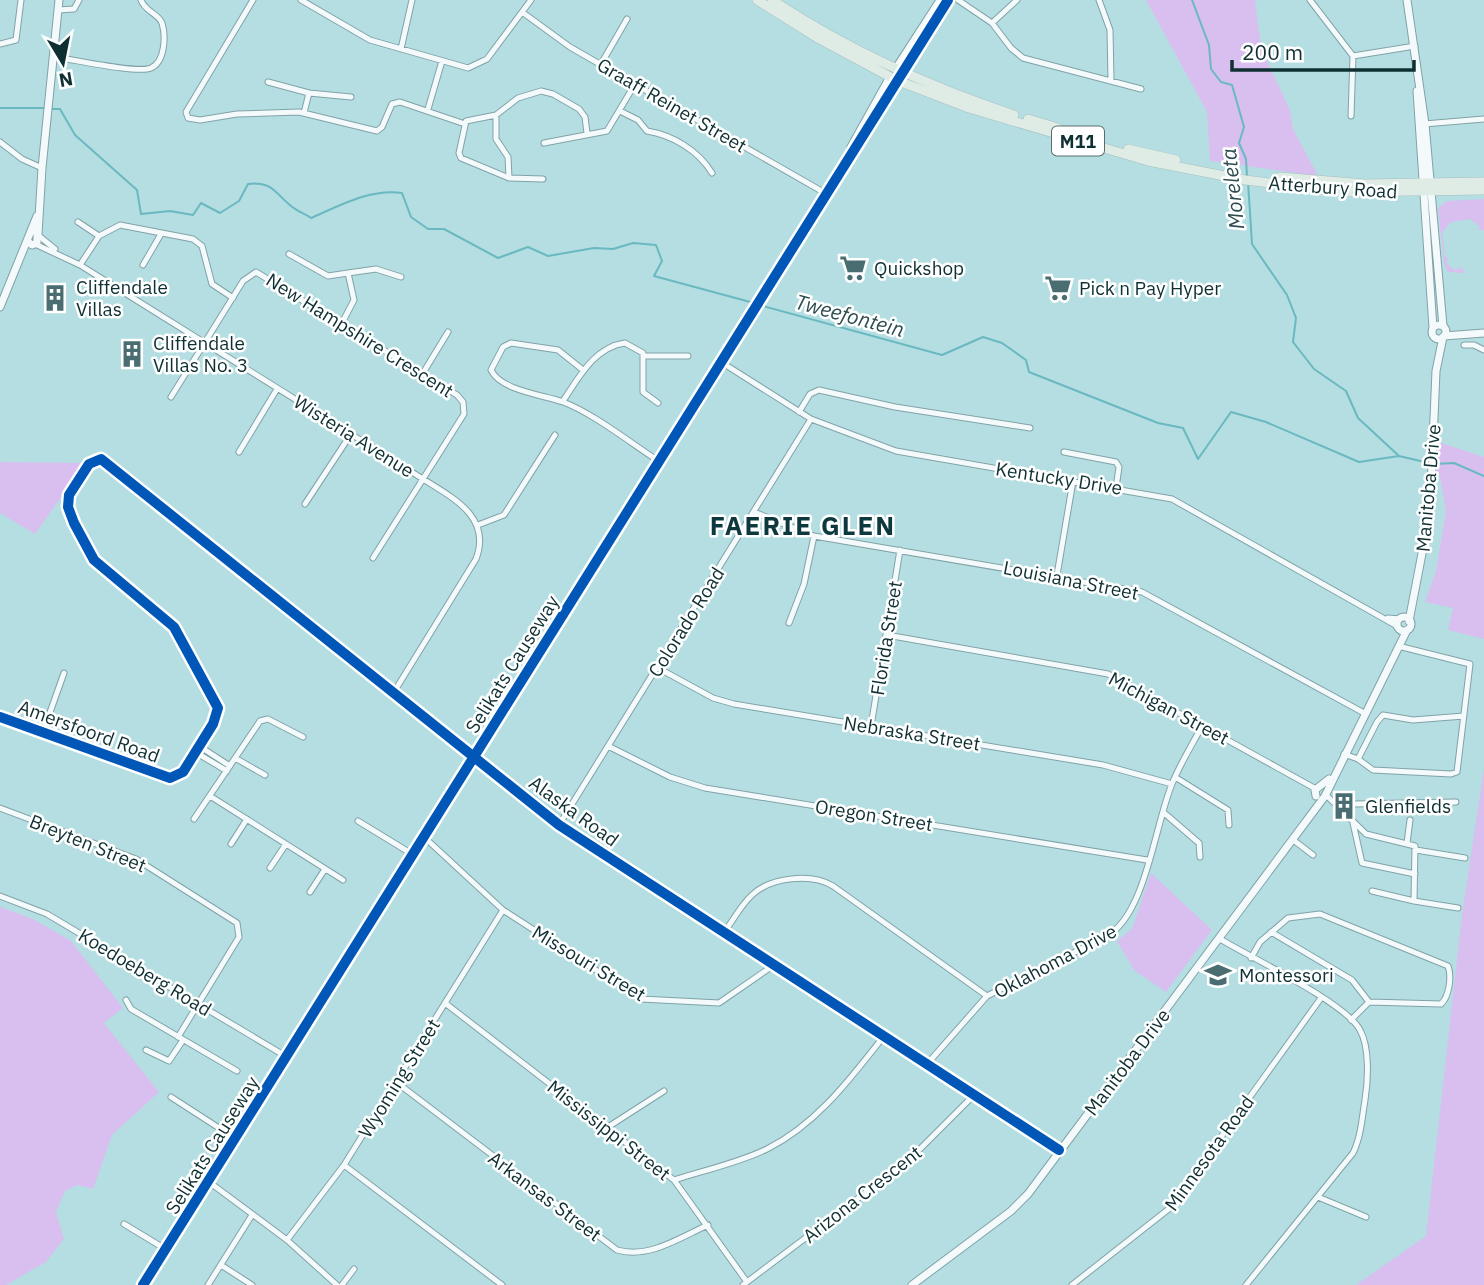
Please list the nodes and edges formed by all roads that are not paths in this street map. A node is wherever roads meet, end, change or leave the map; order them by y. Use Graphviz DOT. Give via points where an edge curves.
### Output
graph roads {
  1 [pos="21,0"];
  2 [pos="59,0"];
  3 [pos="79,0"];
  4 [pos="141,0"];
  5 [pos="253,0"];
  6 [pos="301,0"];
  7 [pos="412,0"];
  8 [pos="531,0"];
  9 [pos="757,0"];
  10 [pos="772,0"];
  11 [pos="939,0"];
  12 [pos="948,0"];
  13 [pos="958,0"];
  14 [pos="1017,0"];
  15 [pos="1099,0"];
  16 [pos="1310,0"];
  17 [pos="1407,0"];
  18 [pos="58,10"];
  19 [pos="522,12"];
  20 [pos="627,19"];
  21 [pos="992,23"];
  22 [pos="0,44"];
  23 [pos="1415,46"];
  24 [pos="401,49"];
  25 [pos="1353,56"];
  26 [pos="54,57"];
  27 [pos="442,61"];
  28 [pos="601,64"];
  29 [pos="899,69"];
  30 [pos="893,78"];
  31 [pos="1111,80"];
  32 [pos="268,82"];
  33 [pos="635,84"];
  34 [pos="1141,89"];
  35 [pos="309,93"];
  36 [pos="351,97"];
  37 [pos="428,109"];
  38 [pos="620,111"];
  39 [pos="304,113"];
  40 [pos="496,116"];
  41 [pos="1351,116"];
  42 [pos="1484,119"];
  43 [pos="465,124"];
  44 [pos="1421,124"];
  45 [pos="587,134"];
  46 [pos="0,142"];
  47 [pos="544,143"];
  48 [pos="42,168"];
  49 [pos="712,173"];
  50 [pos="1228,174"];
  51 [pos="509,178"];
  52 [pos="543,179"];
  53 [pos="1484,182"];
  54 [pos="1427,188"];
  55 [pos="1484,190"];
  56 [pos="825,193"];
  57 [pos="78,222"];
  58 [pos="36,234"];
  59 [pos="161,234"];
  60 [pos="99,236"];
  61 [pos="32,243"];
  62 [pos="61,254"];
  63 [pos="289,254"];
  64 [pos="80,265"];
  65 [pos="143,265"];
  66 [pos="348,273"];
  67 [pos="401,277"];
  68 [pos="233,298"];
  69 [pos="0,307"];
  70 [pos="342,323"];
  71 [pos="1484,327"];
  72 [pos="448,332"];
  73 [pos="1433,332"];
  74 [pos="1444,332"];
  75 [pos="1484,333"];
  76 [pos="204,343"];
  77 [pos="1464,345"];
  78 [pos="1484,349"];
  79 [pos="643,356"];
  80 [pos="688,356"];
  81 [pos="721,362"];
  82 [pos="583,370"];
  83 [pos="1436,371"];
  84 [pos="423,373"];
  85 [pos="277,388"];
  86 [pos="171,397"];
  87 [pos="563,401"];
  88 [pos="659,403"];
  89 [pos="799,412"];
  90 [pos="811,419"];
  91 [pos="1030,428"];
  92 [pos="351,434"];
  93 [pos="555,435"];
  94 [pos="239,452"];
  95 [pos="1064,452"];
  96 [pos="99,459"];
  97 [pos="660,462"];
  98 [pos="423,479"];
  99 [pos="1073,481"];
  100 [pos="1116,488"];
  101 [pos="304,504"];
  102 [pos="754,512"];
  103 [pos="478,525"];
  104 [pos="814,536"];
  105 [pos="901,550"];
  106 [pos="373,558"];
  107 [pos="1057,575"];
  108 [pos="789,623"];
  109 [pos="1402,624"];
  110 [pos="887,635"];
  111 [pos="1398,646"];
  112 [pos="658,668"];
  113 [pos="64,673"];
  114 [pos="394,692"];
  115 [pos="1364,713"];
  116 [pos="1464,716"];
  117 [pos="0,717"];
  118 [pos="871,726"];
  119 [pos="1202,726"];
  120 [pos="43,732"];
  121 [pos="303,737"];
  122 [pos="608,746"];
  123 [pos="197,749"];
  124 [pos="1343,754"];
  125 [pos="474,757"];
  126 [pos="235,758"];
  127 [pos="1358,759"];
  128 [pos="229,769"];
  129 [pos="265,775"];
  130 [pos="1175,777"];
  131 [pos="1172,784"];
  132 [pos="1321,793"];
  133 [pos="210,796"];
  134 [pos="1456,802"];
  135 [pos="0,808"];
  136 [pos="1163,813"];
  137 [pos="1344,814"];
  138 [pos="194,819"];
  139 [pos="247,819"];
  140 [pos="1410,820"];
  141 [pos="358,821"];
  142 [pos="1353,822"];
  143 [pos="559,825"];
  144 [pos="1229,825"];
  145 [pos="424,837"];
  146 [pos="1292,839"];
  147 [pos="1407,843"];
  148 [pos="231,844"];
  149 [pos="286,844"];
  150 [pos="1416,850"];
  151 [pos="412,854"];
  152 [pos="1313,855"];
  153 [pos="1200,857"];
  154 [pos="1465,858"];
  155 [pos="1147,860"];
  156 [pos="270,868"];
  157 [pos="325,869"];
  158 [pos="1415,874"];
  159 [pos="344,880"];
  160 [pos="1372,891"];
  161 [pos="310,892"];
  162 [pos="0,896"];
  163 [pos="1414,901"];
  164 [pos="1458,908"];
  165 [pos="503,910"];
  166 [pos="725,932"];
  167 [pos="1272,932"];
  168 [pos="1220,939"];
  169 [pos="1251,958"];
  170 [pos="774,965"];
  171 [pos="987,996"];
  172 [pos="1321,998"];
  173 [pos="127,1000"];
  174 [pos="1369,1002"];
  175 [pos="445,1003"];
  176 [pos="199,1004"];
  177 [pos="1351,1020"];
  178 [pos="884,1036"];
  179 [pos="180,1039"];
  180 [pos="146,1050"];
  181 [pos="287,1057"];
  182 [pos="928,1063"];
  183 [pos="237,1071"];
  184 [pos="396,1083"];
  185 [pos="664,1091"];
  186 [pos="974,1095"];
  187 [pos="171,1097"];
  188 [pos="608,1127"];
  189 [pos="236,1139"];
  190 [pos="1059,1150"];
  191 [pos="344,1165"];
  192 [pos="674,1180"];
  193 [pos="209,1182"];
  194 [pos="1318,1198"];
  195 [pos="252,1215"];
  196 [pos="1366,1217"];
  197 [pos="124,1224"];
  198 [pos="708,1225"];
  199 [pos="287,1240"];
  200 [pos="167,1250"];
  201 [pos="221,1265"];
  202 [pos="354,1269"];
  203 [pos="745,1283"];
  204 [pos="143,1285"];
  205 [pos="208,1285"];
  206 [pos="252,1285"];
  207 [pos="340,1285"];
  208 [pos="502,1285"];
  209 [pos="912,1285"];
  210 [pos="1072,1285"];
  211 [pos="1246,1285"];
  1 -- 22 [label="street" via="16,40"];
  2 -- 18 [label="street"];
  3 -- 18 [label="street" via="74,9"];
  4 -- 26 [label="street" via="162,25 160,60 152,68"];
  5 -- 39 [label="street" via="187,112 188,118"];
  6 -- 24 [label="street" via="364,37"];
  7 -- 24 [label="street"];
  8 -- 19 [label="street"];
  9 -- 30 [label="main road, Atterbury Road / M11"];
  10 -- 29 [label="main road, Atterbury Road / M11"];
  11 -- 29 [label="street, Selikats Causeway"];
  12 -- 29 [label="street, Selikats Causeway"];
  13 -- 21 [label="street"];
  14 -- 21 [label="street"];
  15 -- 31 [label="street" via="1110,30"];
  16 -- 25 [label="street"];
  17 -- 23 [label="street"];
  18 -- 26 [label="street"];
  19 -- 27 [label="street" via="477,66 464,68"];
  19 -- 28 [label="street, Graaff Reinet Street"];
  20 -- 28 [label="street"];
  21 -- 31 [label="street" via="1023,58"];
  23 -- 25 [label="street"];
  23 -- 44 [label="street"];
  24 -- 27 [label="street"];
  25 -- 41 [label="street"];
  26 -- 48 [label="street"];
  27 -- 37 [label="street"];
  28 -- 33 [label="street, Graaff Reinet Street"];
  29 -- 30 [label="street, Selikats Causeway"];
  29 -- 50 [label="main road, Atterbury Road / M11" via="1068,132"];
  30 -- 50 [label="main road, Atterbury Road / M11" via="969,108 1148,161"];
  30 -- 56 [label="street, Selikats Causeway"];
  31 -- 34 [label="street"];
  32 -- 35 [label="street"];
  33 -- 38 [label="street"];
  33 -- 56 [label="street, Graaff Reinet Street"];
  35 -- 36 [label="street"];
  35 -- 39 [label="street"];
  37 -- 39 [label="street" via="397,102 377,131"];
  37 -- 43 [label="street"];
  38 -- 45 [label="street" via="607,131"];
  38 -- 49 [label="street" via="647,131 665,133 693,152"];
  40 -- 43 [label="street" via="469,119"];
  40 -- 45 [label="street" via="525,94 547,92 579,109"];
  40 -- 51 [label="street" via="496,139 508,157"];
  42 -- 44 [label="street"];
  43 -- 51 [label="street" via="461,158"];
  44 -- 54 [label="street"];
  45 -- 47 [label="street"];
  46 -- 48 [label="street"];
  48 -- 58 [label="street"];
  50 -- 54 [label="main road, Atterbury Road / M11"];
  51 -- 52 [label="street"];
  53 -- 54 [label="main road, Atterbury Road / M11"];
  54 -- 55 [label="main road, Atterbury Road / M11"];
  54 -- 73 [label="street, Manitoba Drive"];
  54 -- 74 [label="street, Manitoba Drive"];
  56 -- 81 [label="street, Selikats Causeway"];
  57 -- 60 [label="street"];
  58 -- 61 [label="street"];
  58 -- 61 [label="street"];
  58 -- 62 [label="street, Wisteria Avenue"];
  59 -- 60 [label="street" via="123,225"];
  59 -- 65 [label="street"];
  59 -- 68 [label="street" via="199,243 212,284"];
  60 -- 64 [label="street"];
  61 -- 62 [label="street, Wisteria Avenue"];
  61 -- 69 [label="street"];
  62 -- 64 [label="street, Wisteria Avenue"];
  63 -- 66 [label="street" via="328,275"];
  64 -- 76 [label="street, Wisteria Avenue"];
  66 -- 67 [label="street" via="376,269"];
  66 -- 70 [label="street" via="354,300"];
  68 -- 70 [label="street, New Hampshire Crescent" via="246,277 261,273"];
  68 -- 76 [label="street, New Hampshire Crescent"];
  70 -- 84 [label="street, New Hampshire Crescent"];
  71 -- 74 [label="street"];
  72 -- 84 [label="street"];
  73 -- 74 [label="street"];
  73 -- 74 [label="street"];
  73 -- 83 [label="street, Manitoba Drive"];
  74 -- 75 [label="street"];
  74 -- 83 [label="street, Manitoba Drive"];
  76 -- 85 [label="street, Wisteria Avenue"];
  76 -- 86 [label="street, New Hampshire Crescent"];
  77 -- 78 [label="street"];
  79 -- 80 [label="street"];
  79 -- 82 [label="street" via="634,346 622,343"];
  79 -- 88 [label="street" via="643,392"];
  81 -- 89 [label="street, Kentucky Drive"];
  81 -- 97 [label="street, Selikats Causeway"];
  82 -- 87 [label="street"];
  82 -- 87 [label="street" via="553,348 511,342 503,347 492,374 532,395"];
  83 -- 109 [label="street, Manitoba Drive" via="1430,512 1412,605"];
  84 -- 98 [label="street, New Hampshire Crescent" via="457,395 465,408"];
  85 -- 92 [label="street, Wisteria Avenue"];
  85 -- 94 [label="street"];
  87 -- 97 [label="street"];
  89 -- 90 [label="street, Kentucky Drive"];
  89 -- 91 [label="street" via="810,394 819,390 871,403"];
  90 -- 99 [label="street, Kentucky Drive" via="904,453"];
  90 -- 102 [label="street, Colorado Road"];
  92 -- 98 [label="street, Wisteria Avenue"];
  92 -- 101 [label="street"];
  93 -- 103 [label="street" via="504,515"];
  95 -- 100 [label="street" via="1116,462"];
  96 -- 114 [label="street, Alaska Road"];
  96 -- 123 [label="street" via="89,464 71,492 68,510 94,560 174,627 215,699 217,718"];
  97 -- 125 [label="street, Selikats Causeway"];
  98 -- 103 [label="street, Wisteria Avenue" via="467,508"];
  98 -- 106 [label="street"];
  99 -- 100 [label="street, Kentucky Drive"];
  99 -- 107 [label="street"];
  100 -- 109 [label="street, Kentucky Drive" via="1178,501"];
  102 -- 104 [label="street, Louisiana Street"];
  102 -- 112 [label="street, Colorado Road"];
  103 -- 114 [label="street" via="476,559"];
  104 -- 105 [label="street, Louisiana Street"];
  104 -- 108 [label="street" via="804,584"];
  105 -- 107 [label="street, Louisiana Street"];
  105 -- 110 [label="street, Florida Street"];
  107 -- 115 [label="street, Louisiana Street" via="1152,596"];
  109 -- 111 [label="street, Manitoba Drive"];
  110 -- 118 [label="street, Florida Street"];
  110 -- 119 [label="street, Michigan Street" via="1108,674"];
  111 -- 115 [label="street, Manitoba Drive"];
  111 -- 116 [label="street" via="1470,664"];
  112 -- 118 [label="street, Nebraska Street" via="718,700"];
  112 -- 122 [label="street, Colorado Road"];
  113 -- 120 [label="street"];
  114 -- 125 [label="street, Alaska Road"];
  115 -- 124 [label="street, Manitoba Drive"];
  116 -- 127 [label="street" via="1413,720 1383,715"];
  116 -- 127 [label="street" via="1454,774 1373,770"];
  117 -- 120 [label="street, Amersfoord Road"];
  118 -- 131 [label="street, Nebraska Street" via="1103,765"];
  119 -- 130 [label="street, Oklahoma Drive"];
  119 -- 132 [label="street, Michigan Street"];
  120 -- 123 [label="street, Amersfoord Road" via="166,778 181,774"];
  121 -- 126 [label="street" via="264,718"];
  122 -- 143 [label="street, Colorado Road"];
  122 -- 155 [label="street, Oregon Street" via="670,777 705,788"];
  123 -- 128 [label="street"];
  124 -- 127 [label="street"];
  124 -- 132 [label="street, Manitoba Drive"];
  125 -- 143 [label="street, Alaska Road"];
  125 -- 145 [label="street, Selikats Causeway"];
  126 -- 128 [label="street"];
  126 -- 129 [label="street"];
  128 -- 133 [label="street"];
  130 -- 131 [label="street, Oklahoma Drive"];
  130 -- 144 [label="street" via="1228,810"];
  131 -- 136 [label="street, Oklahoma Drive"];
  132 -- 137 [label="street, Michigan Street"];
  132 -- 146 [label="street, Manitoba Drive"];
  133 -- 138 [label="street"];
  133 -- 139 [label="street"];
  134 -- 137 [label="street" via="1354,804"];
  135 -- 176 [label="street, Breyten Street" via="136,859 233,919 239,937"];
  136 -- 153 [label="street" via="1199,843"];
  136 -- 155 [label="street, Oklahoma Drive"];
  137 -- 142 [label="street, Michigan Street"];
  139 -- 148 [label="street"];
  139 -- 149 [label="street"];
  140 -- 147 [label="street"];
  141 -- 151 [label="street"];
  142 -- 147 [label="street, Michigan Street" via="1366,834"];
  142 -- 158 [label="street" via="1361,861"];
  143 -- 166 [label="street, Alaska Road"];
  145 -- 151 [label="street, Selikats Causeway"];
  145 -- 165 [label="street, Missouri Street"];
  146 -- 152 [label="street"];
  146 -- 168 [label="street, Manitoba Drive"];
  147 -- 150 [label="street"];
  149 -- 156 [label="street"];
  149 -- 157 [label="street"];
  150 -- 154 [label="street"];
  150 -- 158 [label="street"];
  151 -- 181 [label="street, Selikats Causeway"];
  155 -- 171 [label="street, Oklahoma Drive" via="1131,911 1119,928"];
  157 -- 159 [label="street"];
  157 -- 161 [label="street"];
  158 -- 163 [label="street"];
  160 -- 163 [label="street"];
  162 -- 176 [label="street, Koedoeberg Road" via="47,914"];
  163 -- 164 [label="street"];
  165 -- 170 [label="street, Missouri Street" via="648,1001 722,1002"];
  165 -- 175 [label="street, Wyoming Street"];
  166 -- 170 [label="street, Alaska Road"];
  166 -- 171 [label="street" via="746,901 762,888 817,879"];
  167 -- 169 [label="street"];
  167 -- 174 [label="street" via="1352,979"];
  167 -- 174 [label="street" via="1292,916 1327,915 1439,961 1450,970 1446,999 1441,1004"];
  168 -- 169 [label="street"];
  168 -- 190 [label="street, Manitoba Drive"];
  169 -- 172 [label="street"];
  170 -- 178 [label="street, Alaska Road"];
  171 -- 182 [label="street, Oklahoma Drive"];
  172 -- 177 [label="street"];
  172 -- 210 [label="street, Minnesota Road" via="1170,1208"];
  173 -- 179 [label="street" via="131,1009"];
  174 -- 177 [label="street"];
  175 -- 184 [label="street, Wyoming Street"];
  175 -- 188 [label="street, Mississippi Street"];
  176 -- 179 [label="street, Breyten Street"];
  176 -- 181 [label="street, Koedoeberg Road"];
  177 -- 194 [label="street" via="1361,1031 1364,1045 1367,1085 1361,1124 1353,1153"];
  178 -- 182 [label="street, Alaska Road"];
  178 -- 192 [label="street" via="832,1100 781,1141"];
  179 -- 180 [label="street" via="169,1061"];
  179 -- 183 [label="street"];
  181 -- 189 [label="street, Selikats Causeway"];
  182 -- 186 [label="street, Alaska Road"];
  184 -- 191 [label="street, Wyoming Street"];
  184 -- 198 [label="street, Arkansas Street" via="617,1250 650,1251"];
  185 -- 188 [label="street"];
  186 -- 190 [label="street, Alaska Road"];
  186 -- 203 [label="street, Arizona Crescent" via="909,1160"];
  187 -- 189 [label="street"];
  188 -- 192 [label="street, Mississippi Street"];
  189 -- 193 [label="street, Selikats Causeway"];
  190 -- 209 [label="street, Manitoba Drive" via="1016,1207"];
  191 -- 199 [label="street, Wyoming Street"];
  191 -- 208 [label="street"];
  192 -- 198 [label="street, Mississippi Street"];
  193 -- 195 [label="street"];
  193 -- 200 [label="street, Selikats Causeway"];
  194 -- 196 [label="street"];
  194 -- 211 [label="street"];
  195 -- 199 [label="street"];
  195 -- 201 [label="street"];
  197 -- 200 [label="street"];
  198 -- 203 [label="street, Mississippi Street"];
  199 -- 207 [label="street"];
  200 -- 204 [label="street, Selikats Causeway"];
  201 -- 205 [label="street"];
  201 -- 206 [label="street"];
  202 -- 207 [label="street"];
}
